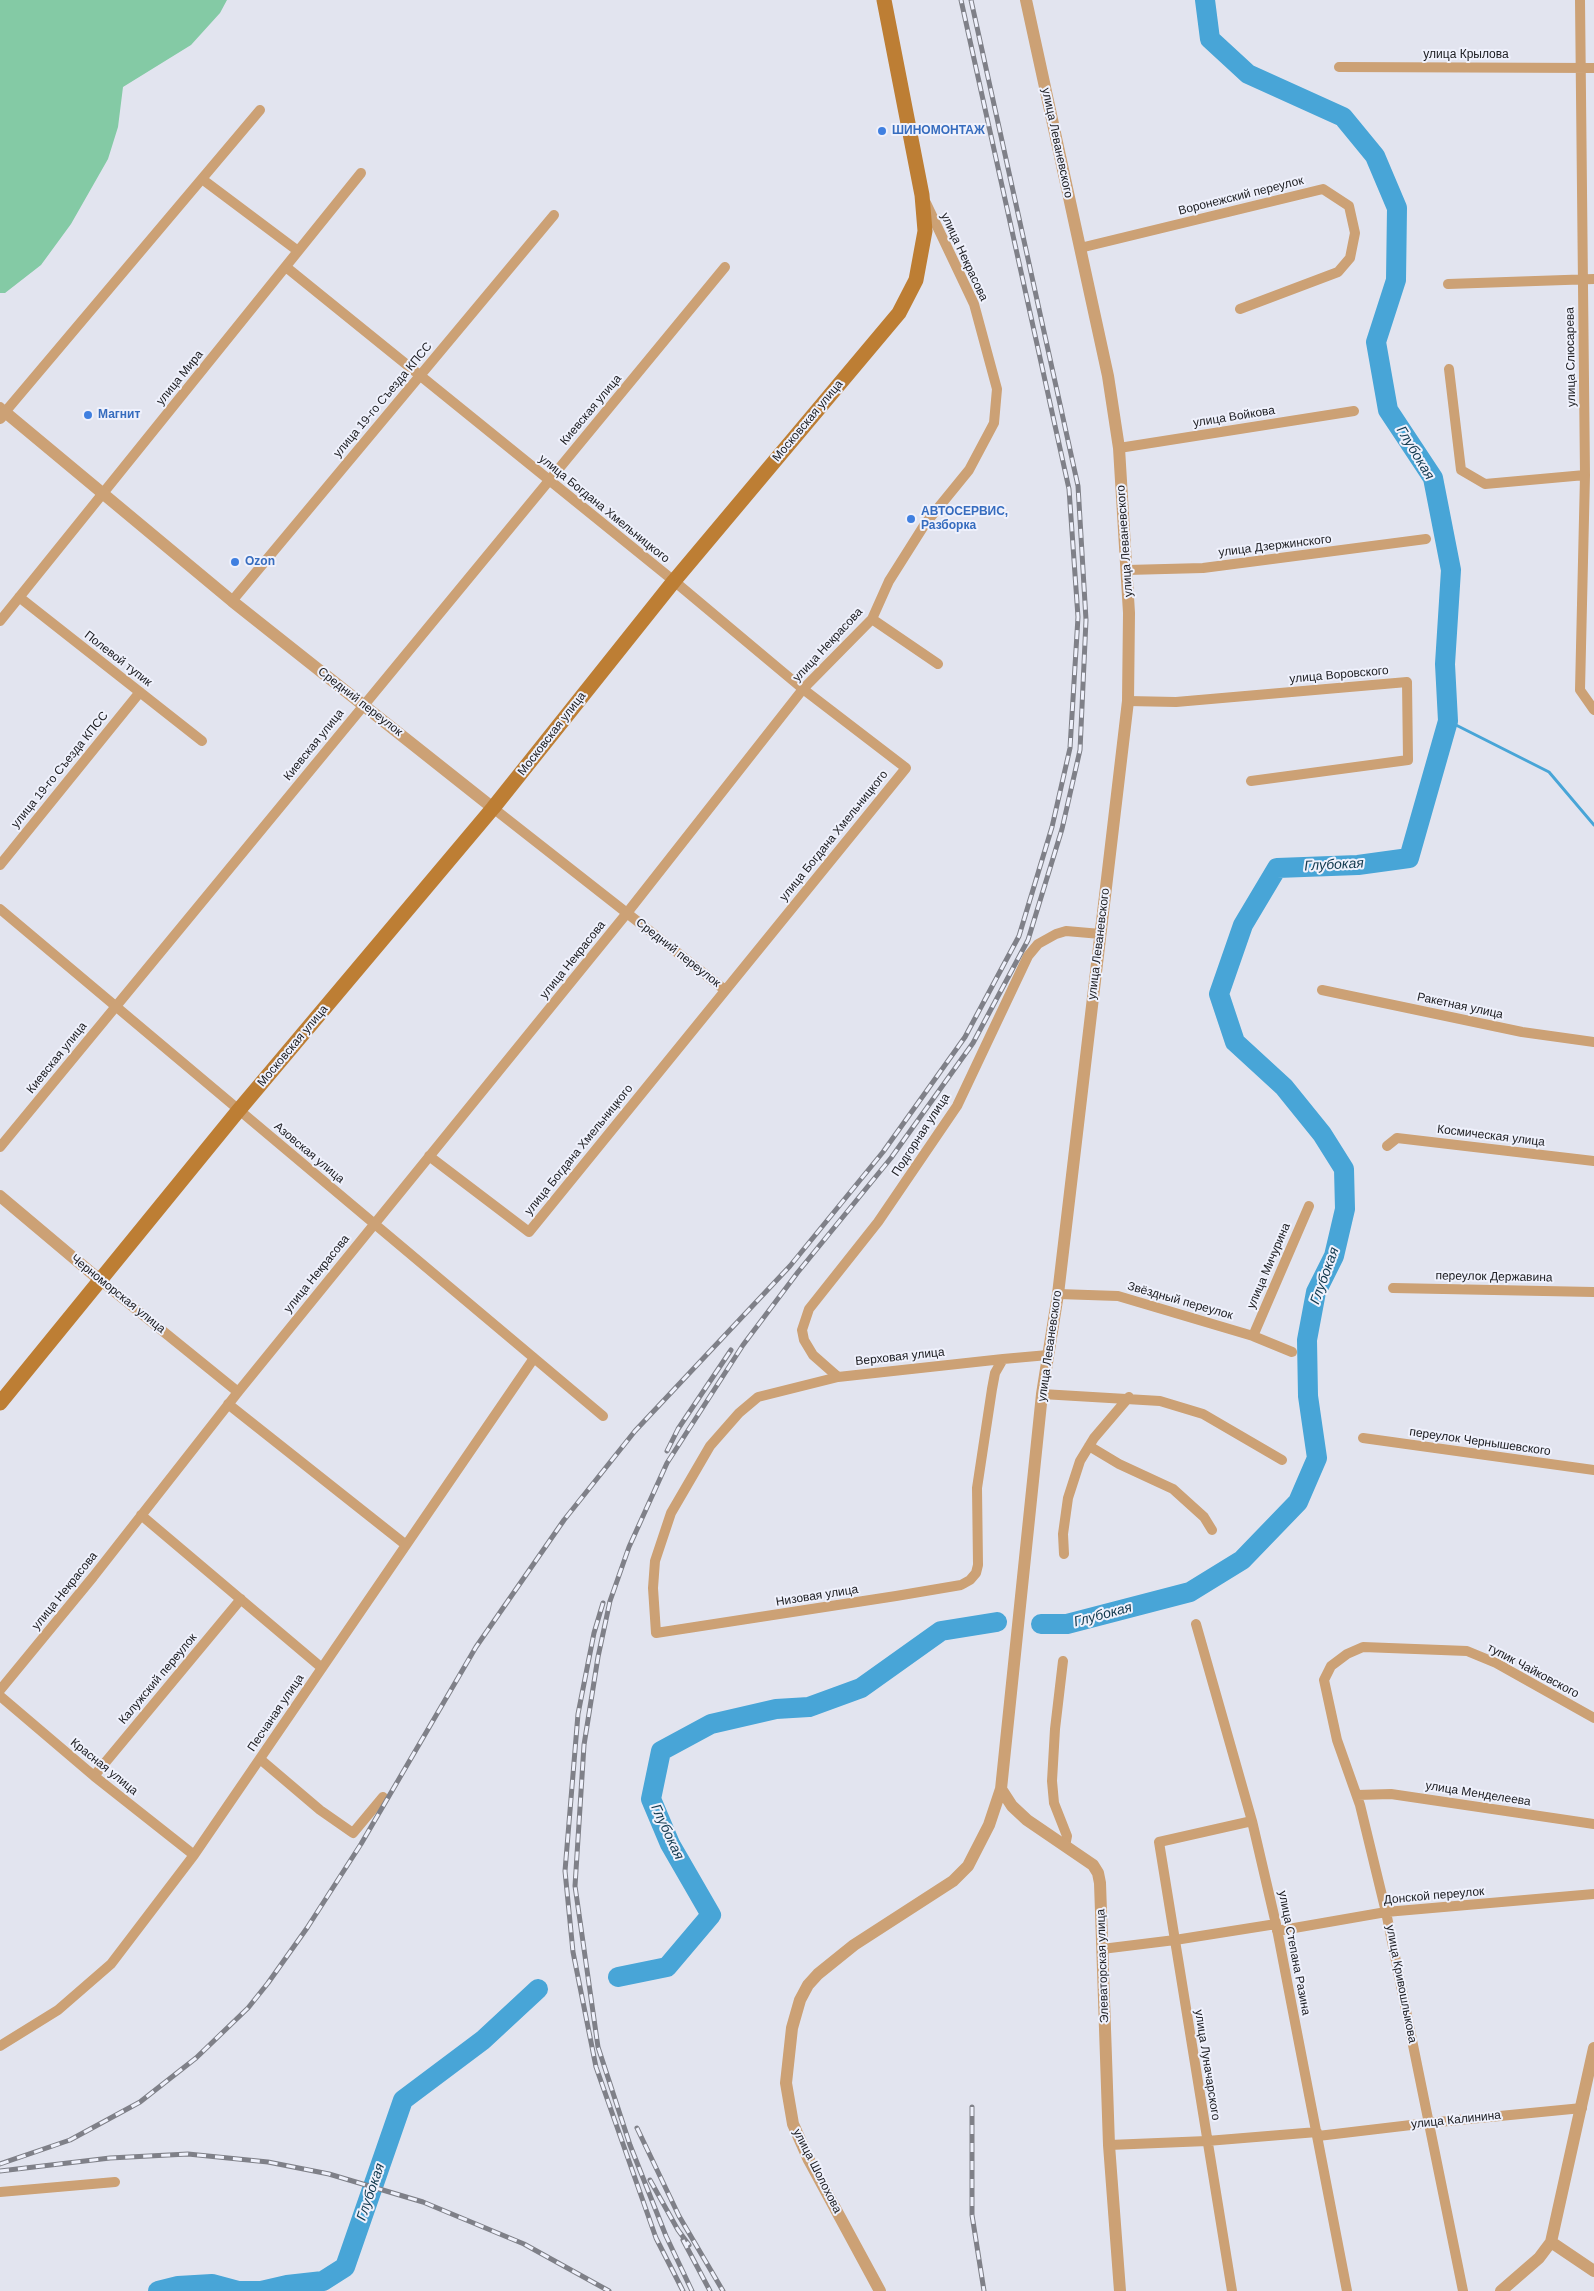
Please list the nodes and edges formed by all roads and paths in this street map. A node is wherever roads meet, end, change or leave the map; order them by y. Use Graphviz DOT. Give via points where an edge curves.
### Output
graph roads {
  1 [pos="884,0"];
  2 [pos="1026,0"];
  3 [pos="1580,0"];
  4 [pos="1339,67"];
  5 [pos="1581,68"];
  6 [pos="1594,68"];
  7 [pos="260,110"];
  8 [pos="361,174"];
  9 [pos="202,179"];
  10 [pos="922,195"];
  11 [pos="554,215"];
  12 [pos="1080,248"];
  13 [pos="298,251"];
  14 [pos="286,267"];
  15 [pos="724,267"];
  16 [pos="1594,278"];
  17 [pos="1583,279"];
  18 [pos="1448,284"];
  19 [pos="1240,309"];
  20 [pos="1450,369"];
  21 [pos="420,375"];
  22 [pos="1354,411"];
  23 [pos="2,412"];
  24 [pos="1119,448"];
  25 [pos="1585,475"];
  26 [pos="549,480"];
  27 [pos="102,494"];
  28 [pos="1426,539"];
  29 [pos="1127,570"];
  30 [pos="674,581"];
  31 [pos="19,597"];
  32 [pos="232,601"];
  33 [pos="872,619"];
  34 [pos="0,621"];
  35 [pos="938,664"];
  36 [pos="803,689"];
  37 [pos="140,692"];
  38 [pos="1128,701"];
  39 [pos="364,704"];
  40 [pos="1594,710"];
  41 [pos="202,741"];
  42 [pos="1251,780"];
  43 [pos="493,808"];
  44 [pos="0,865"];
  45 [pos="0,909"];
  46 [pos="627,913"];
  47 [pos="1101,934"];
  48 [pos="725,990"];
  49 [pos="1322,990"];
  50 [pos="115,1007"];
  51 [pos="1594,1042"];
  52 [pos="238,1111"];
  53 [pos="1387,1146"];
  54 [pos="0,1147"];
  55 [pos="430,1156"];
  56 [pos="1594,1161"];
  57 [pos="0,1196"];
  58 [pos="1309,1206"];
  59 [pos="374,1224"];
  60 [pos="102,1281"];
  61 [pos="1393,1288"];
  62 [pos="1594,1292"];
  63 [pos="1058,1294"];
  64 [pos="1253,1336"];
  65 [pos="1292,1352"];
  66 [pos="1048,1355"];
  67 [pos="534,1358"];
  68 [pos="1003,1359"];
  69 [pos="838,1377"];
  70 [pos="238,1392"];
  71 [pos="1042,1394"];
  72 [pos="1129,1397"];
  73 [pos="0,1403"];
  74 [pos="228,1404"];
  75 [pos="603,1416"];
  76 [pos="1363,1438"];
  77 [pos="1089,1446"];
  78 [pos="1282,1460"];
  79 [pos="1594,1470"];
  80 [pos="141,1515"];
  81 [pos="1212,1530"];
  82 [pos="406,1545"];
  83 [pos="1064,1554"];
  84 [pos="241,1599"];
  85 [pos="1196,1624"];
  86 [pos="656,1633"];
  87 [pos="1063,1661"];
  88 [pos="322,1668"];
  89 [pos="1324,1680"];
  90 [pos="0,1690"];
  91 [pos="0,1696"];
  92 [pos="1594,1718"];
  93 [pos="260,1759"];
  94 [pos="94,1776"];
  95 [pos="1001,1790"];
  96 [pos="1357,1795"];
  97 [pos="383,1797"];
  98 [pos="1252,1821"];
  99 [pos="1594,1824"];
  100 [pos="1065,1846"];
  101 [pos="194,1855"];
  102 [pos="954,1881"];
  103 [pos="1594,1894"];
  104 [pos="1386,1912"];
  105 [pos="1277,1928"];
  106 [pos="1175,1940"];
  107 [pos="1102,1949"];
  108 [pos="0,2046"];
  109 [pos="1594,2048"];
  110 [pos="1588,2107"];
  111 [pos="1428,2122"];
  112 [pos="1317,2134"];
  113 [pos="1207,2141"];
  114 [pos="1109,2145"];
  115 [pos="115,2182"];
  116 [pos="0,2192"];
  117 [pos="1551,2242"];
  118 [pos="1594,2271"];
  119 [pos="880,2291"];
  120 [pos="1120,2291"];
  121 [pos="1232,2291"];
  122 [pos="1347,2291"];
  123 [pos="1463,2291"];
  124 [pos="1501,2291"];
  1 -- 10 [label="main road, Московская улица"];
  2 -- 12 [label="street, улица Леваневского"];
  3 -- 5 [label="street, улица Слюсарева"];
  4 -- 5 [label="street, улица Крылова"];
  5 -- 6 [label="street, улица Крылова"];
  5 -- 17 [label="street, улица Слюсарева"];
  7 -- 9 [label="street"];
  8 -- 13 [label="street, улица Мира"];
  9 -- 13 [label="street"];
  9 -- 23 [label="street"];
  10 -- 30 [label="main road, Московская улица" via="925,231 916,280 899,313"];
  10 -- 33 [label="street, улица Некрасова" via="974,304 997,389 994,423 969,470 925,524 888,581"];
  11 -- 21 [label="street, улица 19-го Съезда КПСС"];
  12 -- 19 [label="street, Воронежский переулок" via="1322,189 1350,206 1355,233 1350,258 1338,272"];
  12 -- 24 [label="street, улица Леваневского" via="1108,376"];
  13 -- 14 [label="street, улица Мира"];
  14 -- 21 [label="street, улица Богдана Хмельницкого"];
  14 -- 27 [label="street, улица Мира"];
  15 -- 26 [label="street, Киевская улица"];
  16 -- 17 [label="street"];
  17 -- 18 [label="street"];
  17 -- 25 [label="street, улица Слюсарева"];
  20 -- 25 [label="street" via="1461,470 1485,484"];
  21 -- 26 [label="street, улица Богдана Хмельницкого"];
  21 -- 32 [label="street, улица 19-го Съезда КПСС"];
  22 -- 24 [label="street, улица Войкова"];
  23 -- 27 [label="street, Средний переулок"];
  24 -- 29 [label="street, улица Леваневского"];
  25 -- 40 [label="street, улица Слюсарева" via="1580,690"];
  26 -- 30 [label="street, улица Богдана Хмельницкого"];
  26 -- 39 [label="street, Киевская улица"];
  27 -- 31 [label="street, улица Мира"];
  27 -- 32 [label="street, Средний переулок"];
  28 -- 29 [label="street, улица Дзержинского" via="1203,568"];
  29 -- 38 [label="street, улица Леваневского"];
  30 -- 36 [label="street, улица Богдана Хмельницкого"];
  30 -- 43 [label="main road, Московская улица"];
  31 -- 34 [label="street, улица Мира"];
  31 -- 37 [label="street, Полевой тупик"];
  32 -- 39 [label="street, Средний переулок"];
  33 -- 35 [label="street"];
  33 -- 36 [label="street, улица Некрасова"];
  36 -- 46 [label="street, улица Некрасова"];
  36 -- 48 [label="street, улица Богдана Хмельницкого" via="906,768"];
  37 -- 41 [label="street, Полевой тупик"];
  37 -- 44 [label="street, улица 19-го Съезда КПСС"];
  38 -- 42 [label="street, улица Воровского" via="1176,702 1407,682 1408,760"];
  38 -- 47 [label="street, улица Леваневского"];
  39 -- 43 [label="street, Средний переулок"];
  39 -- 50 [label="street, Киевская улица"];
  43 -- 46 [label="street, Средний переулок"];
  43 -- 52 [label="main road, Московская улица"];
  45 -- 50 [label="street, Азовская улица"];
  46 -- 48 [label="street, Средний переулок"];
  46 -- 55 [label="street, улица Некрасова"];
  47 -- 63 [label="street, улица Леваневского"];
  47 -- 69 [label="street, Подгорная улица" via="1066,931 1056,934 1038,944 1028,956 957,1106 878,1222 808,1309 802,1330 804,1340 813,1355"];
  48 -- 55 [label="street, улица Богдана Хмельницкого" via="529,1232"];
  49 -- 51 [label="street, Ракетная улица" via="1522,1032"];
  50 -- 52 [label="street, Азовская улица"];
  50 -- 54 [label="street, Киевская улица"];
  52 -- 59 [label="street, Азовская улица"];
  52 -- 60 [label="main road, Московская улица"];
  53 -- 56 [label="street, Космическая улица" via="1397,1138"];
  55 -- 59 [label="street, улица Некрасова"];
  57 -- 60 [label="street, Черноморская улица"];
  58 -- 64 [label="street, улица Мичурина"];
  59 -- 67 [label="street, Азовская улица"];
  59 -- 70 [label="street, улица Некрасова"];
  60 -- 70 [label="street, Черноморская улица"];
  60 -- 73 [label="main road, Московская улица"];
  61 -- 62 [label="street, переулок Державина"];
  63 -- 64 [label="street, Звёздный переулок" via="1118,1296"];
  63 -- 66 [label="street, улица Леваневского"];
  64 -- 65 [label="street, Звёздный переулок"];
  66 -- 68 [label="street, Верховая улица"];
  66 -- 71 [label="street, улица Леваневского"];
  67 -- 75 [label="street, Азовская улица"];
  67 -- 82 [label="street, Песчаная улица"];
  68 -- 69 [label="street, Верховая улица"];
  68 -- 86 [label="street, Низовая улица" via="995,1373 977,1488 979,1551 976,1573 970,1580 961,1585"];
  69 -- 86 [label="street, Верховая улица" via="758,1397 710,1446 671,1513 655,1561"];
  70 -- 74 [label="street, улица Некрасова"];
  71 -- 72 [label="street"];
  71 -- 95 [label="street, улица Леваневского"];
  72 -- 77 [label="street"];
  72 -- 78 [label="street" via="1160,1401 1203,1414"];
  74 -- 80 [label="street, улица Некрасова"];
  74 -- 82 [label="street"];
  76 -- 79 [label="street, переулок Чернышевского"];
  77 -- 81 [label="street" via="1119,1464 1173,1488 1204,1517"];
  77 -- 83 [label="street" via="1080,1461 1068,1498"];
  80 -- 84 [label="street"];
  80 -- 90 [label="street, улица Некрасова"];
  82 -- 88 [label="street, Песчаная улица"];
  84 -- 88 [label="street"];
  84 -- 94 [label="street, Калужский переулок"];
  85 -- 98 [label="street, улица Степана Разина"];
  87 -- 100 [label="street" via="1052,1781 1054,1803 1067,1836"];
  88 -- 93 [label="street, Песчаная улица"];
  89 -- 92 [label="street, тупик Чайковского" via="1331,1666 1364,1646 1467,1651 1496,1663"];
  89 -- 96 [label="street, улица Кривошлыкова" via="1337,1740"];
  91 -- 94 [label="street, Красная улица"];
  93 -- 97 [label="street" via="320,1810 353,1833"];
  93 -- 101 [label="street, Песчаная улица"];
  94 -- 101 [label="street, Красная улица"];
  95 -- 100 [label="street, Элеваторская улица" via="1027,1820"];
  95 -- 102 [label="street, улица Леваневского" via="978,1851"];
  96 -- 99 [label="street, улица Менделеева" via="1391,1794"];
  96 -- 104 [label="street, улица Кривошлыкова"];
  98 -- 105 [label="street, улица Степана Разина"];
  98 -- 106 [label="street, улица Луначарского" via="1160,1842"];
  100 -- 107 [label="street, Элеваторская улица" via="1093,1865 1098,1873"];
  101 -- 108 [label="street, Песчаная улица" via="111,1964 58,2010"];
  102 -- 119 [label="street, улица Шолохова" via="854,1945 818,1974 800,2000 792,2028 786,2083 793,2124"];
  103 -- 104 [label="street, Донской переулок"];
  104 -- 105 [label="street, Донской переулок"];
  104 -- 111 [label="street, улица Кривошлыкова"];
  105 -- 106 [label="street, Донской переулок"];
  105 -- 112 [label="street, улица Степана Разина"];
  106 -- 107 [label="street, Донской переулок"];
  106 -- 113 [label="street, улица Луначарского"];
  107 -- 114 [label="street, Элеваторская улица"];
  109 -- 110 [label="street"];
  110 -- 111 [label="street, улица Калинина"];
  110 -- 117 [label="street"];
  111 -- 112 [label="street, улица Калинина"];
  111 -- 123 [label="street, улица Кривошлыкова"];
  112 -- 113 [label="street, улица Калинина"];
  112 -- 122 [label="street, улица Степана Разина"];
  113 -- 114 [label="street, улица Калинина"];
  113 -- 121 [label="street, улица Луначарского"];
  114 -- 120 [label="street, Элеваторская улица"];
  115 -- 116 [label="street"];
  117 -- 118 [label="street"];
  117 -- 124 [label="street" via="1539,2258"];
}
